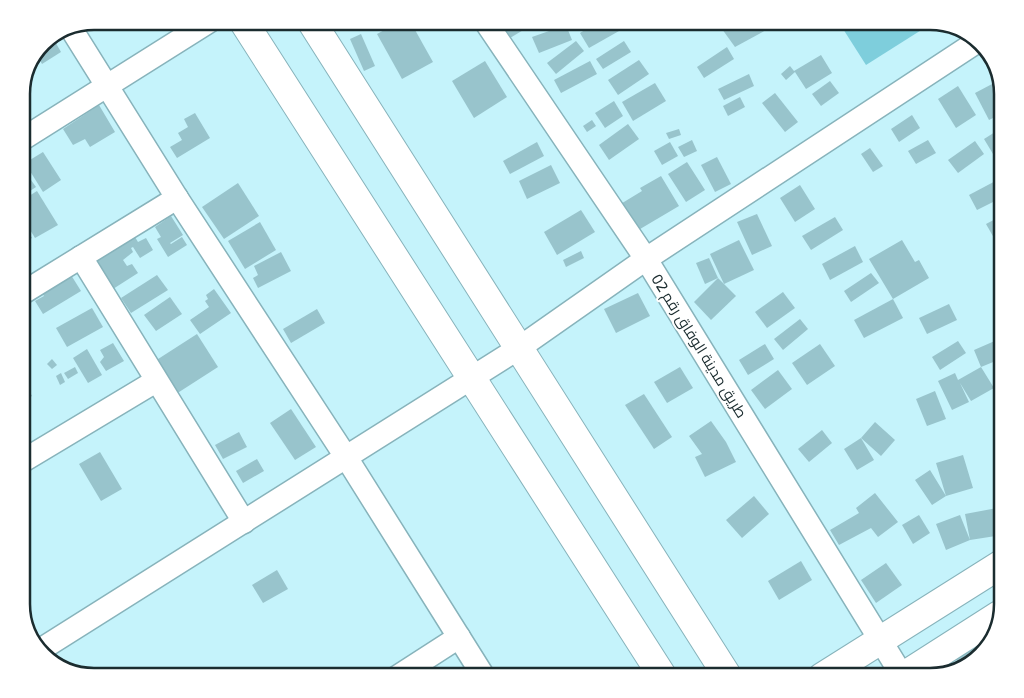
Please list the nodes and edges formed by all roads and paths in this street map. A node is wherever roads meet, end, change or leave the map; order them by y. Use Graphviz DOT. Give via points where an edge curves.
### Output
graph roads {
  1 [pos="196,30"];
  2 [pos="249,30"];
  3 [pos="317,30"];
  4 [pos="491,30"];
  5 [pos="74,33"];
  6 [pos="971,45"];
  7 [pos="107,87"];
  8 [pos="30,134"];
  9 [pos="177,198"];
  10 [pos="81,257"];
  11 [pos="646,259"];
  12 [pos="30,288"];
  13 [pos="519,348"];
  14 [pos="472,378"];
  15 [pos="156,381"];
  16 [pos="30,457"];
  17 [pos="346,457"];
  18 [pos="244,522"];
  19 [pos="994,569"];
  20 [pos="992,620"];
  21 [pos="459,637"];
  22 [pos="880,641"];
  23 [pos="46,646"];
  24 [pos="411,668"];
  25 [pos="478,668"];
  26 [pos="657,668"];
  27 [pos="722,668"];
  28 [pos="836,668"];
  29 [pos="897,668"];
  30 [pos="917,668"];
  1 -- 7 [label="street"];
  2 -- 14 [label="street"];
  3 -- 13 [label="street"];
  4 -- 11 [label="street, طريق مدينة الوفاق رقم 02"];
  5 -- 7 [label="street"];
  6 -- 11 [label="street"];
  7 -- 8 [label="street"];
  7 -- 9 [label="street"];
  9 -- 10 [label="street"];
  9 -- 17 [label="street"];
  10 -- 12 [label="street"];
  10 -- 15 [label="street"];
  11 -- 13 [label="street"];
  11 -- 22 [label="street, طريق مدينة الوفاق رقم 02"];
  13 -- 14 [label="street"];
  13 -- 27 [label="street"];
  14 -- 17 [label="street"];
  14 -- 26 [label="street"];
  15 -- 16 [label="street"];
  15 -- 18 [label="street"];
  17 -- 18 [label="street"];
  17 -- 21 [label="street"];
  18 -- 23 [label="street"];
  19 -- 22 [label="street"];
  20 -- 30 [label="street"];
  21 -- 24 [label="street"];
  21 -- 25 [label="street"];
  22 -- 28 [label="street"];
  22 -- 29 [label="street, طريق مدينة الوفاق رقم 02"];
}
